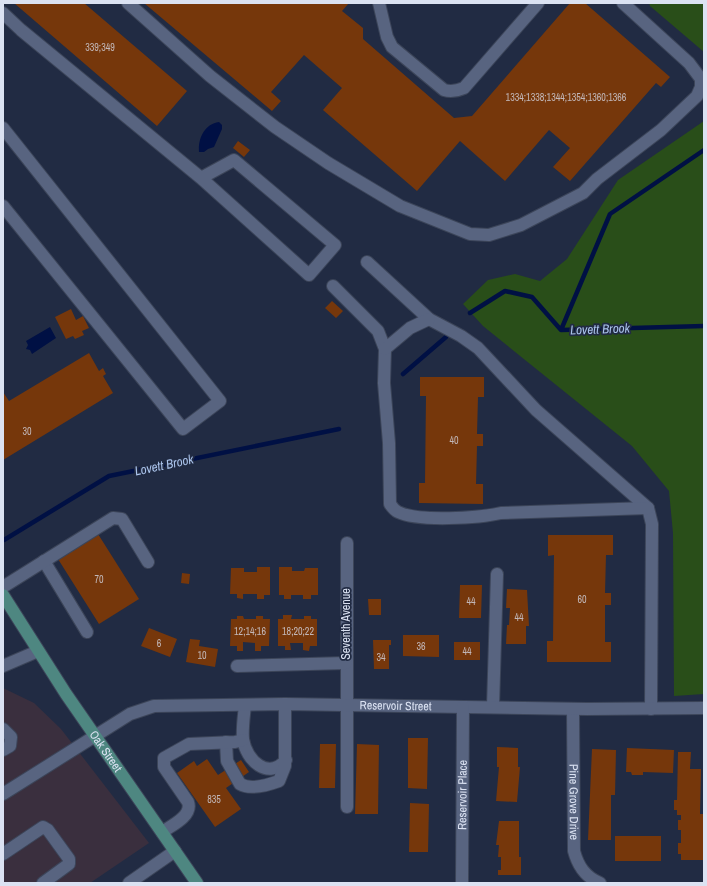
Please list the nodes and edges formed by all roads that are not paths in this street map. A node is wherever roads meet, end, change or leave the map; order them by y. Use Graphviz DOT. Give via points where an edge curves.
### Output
graph roads {
  1 [pos="128,3"];
  2 [pos="379,3"];
  3 [pos="538,3"];
  4 [pos="623,3"];
  5 [pos="3,14"];
  6 [pos="3,128"];
  7 [pos="200,178"];
  8 [pos="3,206"];
  9 [pos="367,262"];
  10 [pos="333,286"];
  11 [pos="429,318"];
  12 [pos="385,349"];
  13 [pos="648,508"];
  14 [pos="347,543"];
  15 [pos="44,561"];
  16 [pos="148,562"];
  17 [pos="497,574"];
  18 [pos="3,587"];
  19 [pos="3,596"];
  20 [pos="87,632"];
  21 [pos="38,651"];
  22 [pos="346,663"];
  23 [pos="3,666"];
  24 [pos="237,666"];
  25 [pos="285,704"];
  26 [pos="245,705"];
  27 [pos="347,705"];
  28 [pos="463,706"];
  29 [pos="494,707"];
  30 [pos="704,708"];
  31 [pos="573,709"];
  32 [pos="651,709"];
  33 [pos="3,729"];
  34 [pos="95,736"];
  35 [pos="243,740"];
  36 [pos="226,742"];
  37 [pos="3,750"];
  38 [pos="286,760"];
  39 [pos="3,794"];
  40 [pos="347,807"];
  41 [pos="162,832"];
  42 [pos="175,852"];
  43 [pos="3,854"];
  44 [pos="43,883"];
  45 [pos="129,883"];
  46 [pos="197,883"];
  47 [pos="462,883"];
  48 [pos="600,883"];
  1 -- 4 [label="street" via="210,76 275,127 328,163 400,206 458,230 490,236 521,226 582,193 661,130 698,96 701,87 698,73"];
  2 -- 3 [label="street" via="387,37 392,46 444,90 453,92 464,88"];
  5 -- 7 [label="street"];
  6 -- 8 [label="street" via="220,401 183,429"];
  7 -- 7 [label="street" via="308,275 335,245 234,160"];
  9 -- 11 [label="street"];
  10 -- 12 [label="street" via="378,331"];
  11 -- 12 [label="street" via="410,328"];
  11 -- 13 [label="street" via="478,348 536,410"];
  12 -- 13 [label="street" via="384,382 390,504 394,510 414,517 485,517 501,513"];
  13 -- 32 [label="street" via="652,524"];
  14 -- 22 [label="street, Seventh Avenue"];
  15 -- 16 [label="street" via="113,518 122,519"];
  15 -- 18 [label="street"];
  15 -- 20 [label="street"];
  17 -- 29 [label="street"];
  19 -- 21 [label="main road, Oak Street"];
  21 -- 23 [label="street"];
  21 -- 34 [label="main road, Oak Street"];
  22 -- 24 [label="street"];
  22 -- 27 [label="street, Seventh Avenue"];
  25 -- 26 [label="street, Reservoir Street"];
  25 -- 27 [label="street, Reservoir Street"];
  25 -- 38 [label="street"];
  26 -- 34 [label="street, Reservoir Street" via="168,704 147,707 130,714"];
  26 -- 35 [label="street"];
  27 -- 28 [label="street, Reservoir Street"];
  27 -- 40 [label="street, Seventh Avenue"];
  28 -- 29 [label="street, Reservoir Street"];
  28 -- 47 [label="street, Reservoir Place"];
  29 -- 31 [label="street, Reservoir Street"];
  30 -- 32 [label="street, Reservoir Street"];
  31 -- 32 [label="street, Reservoir Street"];
  31 -- 48 [label="street, Pine Grove Drive" via="574,851 581,869"];
  33 -- 37 [label="street" via="11,737 10,746"];
  34 -- 39 [label="street, Reservoir Street"];
  34 -- 41 [label="main road, Oak Street"];
  35 -- 36 [label="street"];
  35 -- 38 [label="street" via="249,753 262,768 273,768"];
  36 -- 38 [label="street" via="229,767 240,784 246,786 279,781"];
  36 -- 41 [label="street" via="189,744 164,758 164,767 188,802 189,808 187,815"];
  41 -- 42 [label="main road, Oak Street"];
  42 -- 45 [label="street"];
  42 -- 46 [label="main road, Oak Street"];
  43 -- 44 [label="street" via="43,827 48,830 69,860 69,864"];
}
